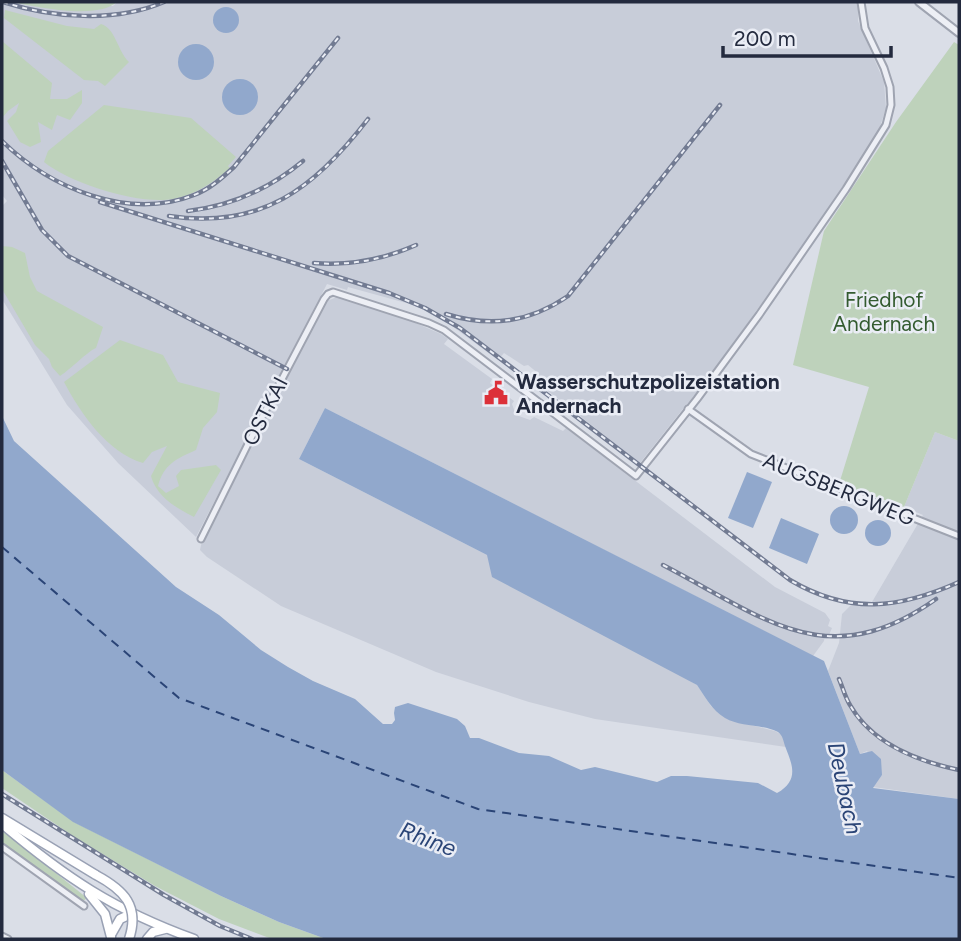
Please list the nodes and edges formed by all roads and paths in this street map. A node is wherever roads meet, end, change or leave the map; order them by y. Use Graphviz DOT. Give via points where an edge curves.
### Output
graph roads {
  1 [pos="864,2"];
  2 [pos="919,2"];
  3 [pos="959,33"];
  4 [pos="688,408"];
  5 [pos="959,536"];
  6 [pos="201,539"];
  7 [pos="2,818"];
  8 [pos="2,824"];
  9 [pos="2,847"];
  10 [pos="82,886"];
  11 [pos="83,906"];
  12 [pos="132,914"];
  13 [pos="168,930"];
  14 [pos="2,936"];
  15 [pos="111,938"];
  16 [pos="8,939"];
  17 [pos="129,939"];
  18 [pos="147,939"];
  19 [pos="194,939"];
  1 -- 4 [label="street" via="863,18 890,87 888,120 759,315"];
  2 -- 3 [label="street"];
  4 -- 5 [label="street, AUGSBERGWEG" via="751,454"];
  4 -- 6 [label="street, OSTKAI" via="636,476 444,330 338,293 328,294"];
  7 -- 17 [label="main road, bridge" via="119,890 133,919"];
  8 -- 10 [label="main road"];
  9 -- 11 [label="street"];
  10 -- 12 [label="main road"];
  10 -- 15 [label="main road" via="105,914"];
  12 -- 13 [label="main road"];
  12 -- 15 [label="main road" via="120,919"];
  13 -- 18 [label="main road" via="156,930"];
  13 -- 19 [label="main road"];
  14 -- 16 [label="street"];
}
